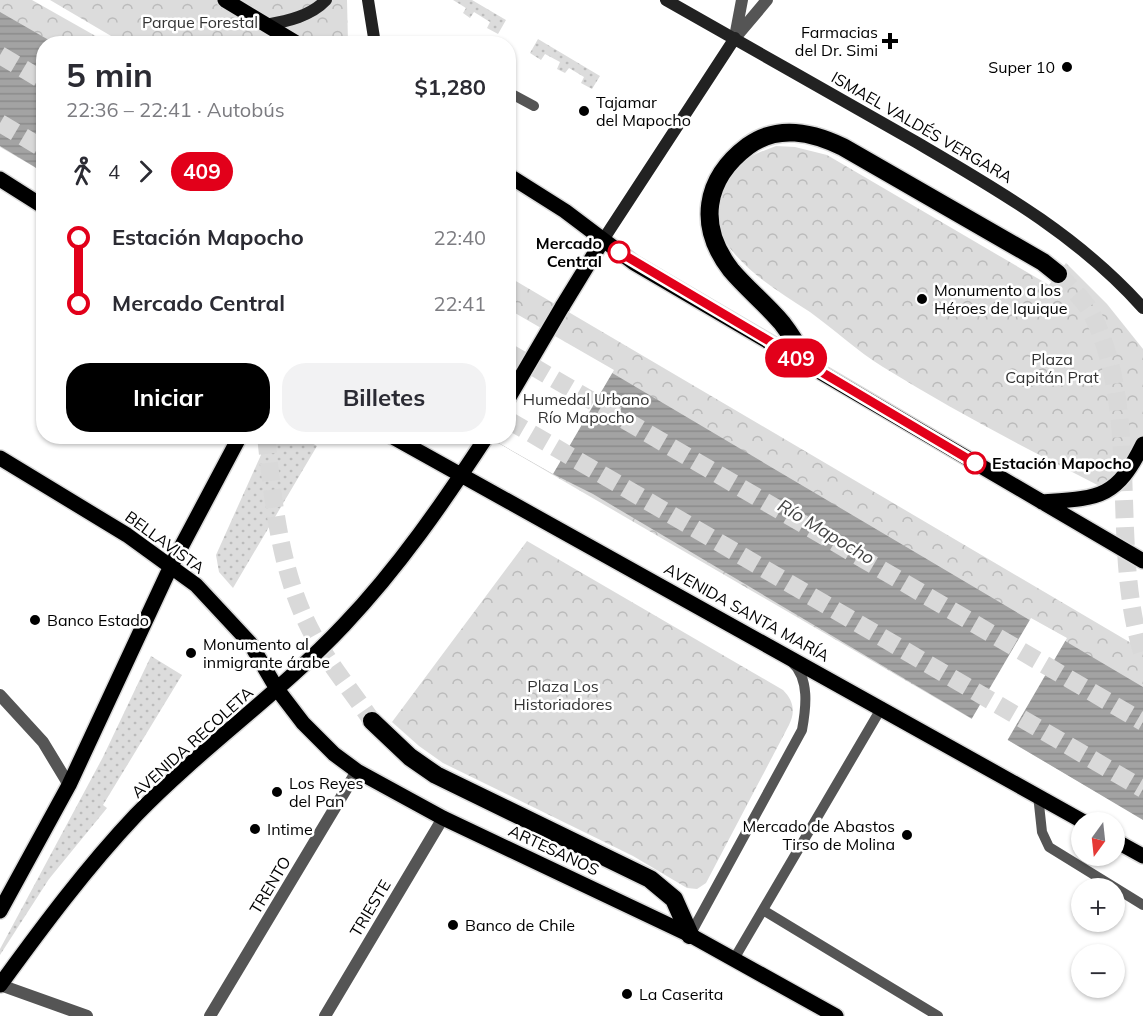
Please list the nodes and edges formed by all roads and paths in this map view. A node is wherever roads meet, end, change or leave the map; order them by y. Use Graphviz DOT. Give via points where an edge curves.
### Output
graph roads {
  1 [pos="225,0"];
  2 [pos="326,0"];
  3 [pos="368,0"];
  4 [pos="666,0"];
  5 [pos="742,0"];
  6 [pos="767,0"];
  7 [pos="266,25"];
  8 [pos="285,36"];
  9 [pos="374,36"];
  10 [pos="735,38"];
  11 [pos="516,96"];
  12 [pos="534,106"];
  13 [pos="0,179"];
  14 [pos="516,180"];
  15 [pos="36,202"];
  16 [pos="603,240"];
  17 [pos="1058,274"];
  18 [pos="1142,304"];
  19 [pos="809,365"];
  20 [pos="516,385"];
  21 [pos="236,444"];
  22 [pos="404,444"];
  23 [pos="482,444"];
  24 [pos="1143,444"];
  25 [pos="0,458"];
  26 [pos="460,477"];
  27 [pos="1042,502"];
  28 [pos="1143,561"];
  29 [pos="171,566"];
  30 [pos="783,652"];
  31 [pos="277,690"];
  32 [pos="0,695"];
  33 [pos="882,707"];
  34 [pos="372,721"];
  35 [pos="357,771"];
  36 [pos="69,785"];
  37 [pos="1038,795"];
  38 [pos="1071,814"];
  39 [pos="443,818"];
  40 [pos="1125,846"];
  41 [pos="1143,856"];
  42 [pos="1143,904"];
  43 [pos="763,910"];
  44 [pos="0,911"];
  45 [pos="690,935"];
  46 [pos="734,959"];
  47 [pos="0,985"];
  48 [pos="87,1016"];
  49 [pos="210,1016"];
  50 [pos="325,1016"];
  51 [pos="836,1016"];
  52 [pos="938,1016"];
  1 -- 7 [label="main road"];
  2 -- 7 [label="main road" via="289,21"];
  3 -- 9 [label="main road"];
  4 -- 10 [label="main road, ISMAEL VALDÉS VERGARA"];
  5 -- 10 [label="street"];
  6 -- 10 [label="street"];
  7 -- 8 [label="main road"];
  10 -- 16 [label="main road"];
  10 -- 18 [label="main road, ISMAEL VALDÉS VERGARA" via="994,187 1078,245"];
  11 -- 12 [label="lane"];
  13 -- 15 [label="main road"];
  14 -- 16 [label="main road"];
  16 -- 19 [label="main road" via="634,263"];
  16 -- 20 [label="main road, bridge"];
  17 -- 19 [label="highway" via="843,147 817,135 777,133 751,144 725,166 713,192 709,221 724,259 782,323"];
  19 -- 27 [label="main road"];
  21 -- 29 [label="main road"];
  22 -- 26 [label="main road, AVENIDA SANTA MARÍA"];
  23 -- 26 [label="main road, AVENIDA RECOLETA"];
  24 -- 27 [label="main road" via="1122,481 1105,493 1086,499"];
  25 -- 29 [label="main road, BELLAVISTA"];
  26 -- 30 [label="main road, AVENIDA SANTA MARÍA"];
  26 -- 31 [label="main road, AVENIDA RECOLETA" via="376,590"];
  27 -- 28 [label="main road"];
  29 -- 31 [label="main road, BELLAVISTA" via="196,585 250,643"];
  29 -- 36 [label="main road"];
  30 -- 33 [label="main road, AVENIDA SANTA MARÍA"];
  30 -- 45 [label="lane" via="797,667 803,681 802,730"];
  31 -- 35 [label="main road, ARTESANOS" via="313,735"];
  31 -- 47 [label="main road, AVENIDA RECOLETA" via="137,814 56,908"];
  32 -- 36 [label="street" via="43,742"];
  33 -- 37 [label="main road, AVENIDA SANTA MARÍA"];
  33 -- 43 [label="lane"];
  34 -- 45 [label="highway" via="410,757 436,775 650,879 674,899"];
  35 -- 39 [label="main road, ARTESANOS"];
  35 -- 49 [label="street, TRENTO"];
  36 -- 44 [label="main road"];
  37 -- 38 [label="main road, AVENIDA SANTA MARÍA"];
  37 -- 42 [label="lane" via="1042,832 1049,847"];
  39 -- 45 [label="main road, ARTESANOS"];
  39 -- 50 [label="street, TRIESTE"];
  40 -- 41 [label="main road"];
  43 -- 46 [label="lane"];
  43 -- 52 [label="lane"];
  45 -- 46 [label="main road, ARTESANOS"];
  46 -- 51 [label="main road, ARTESANOS"];
  47 -- 48 [label="street"];
}
